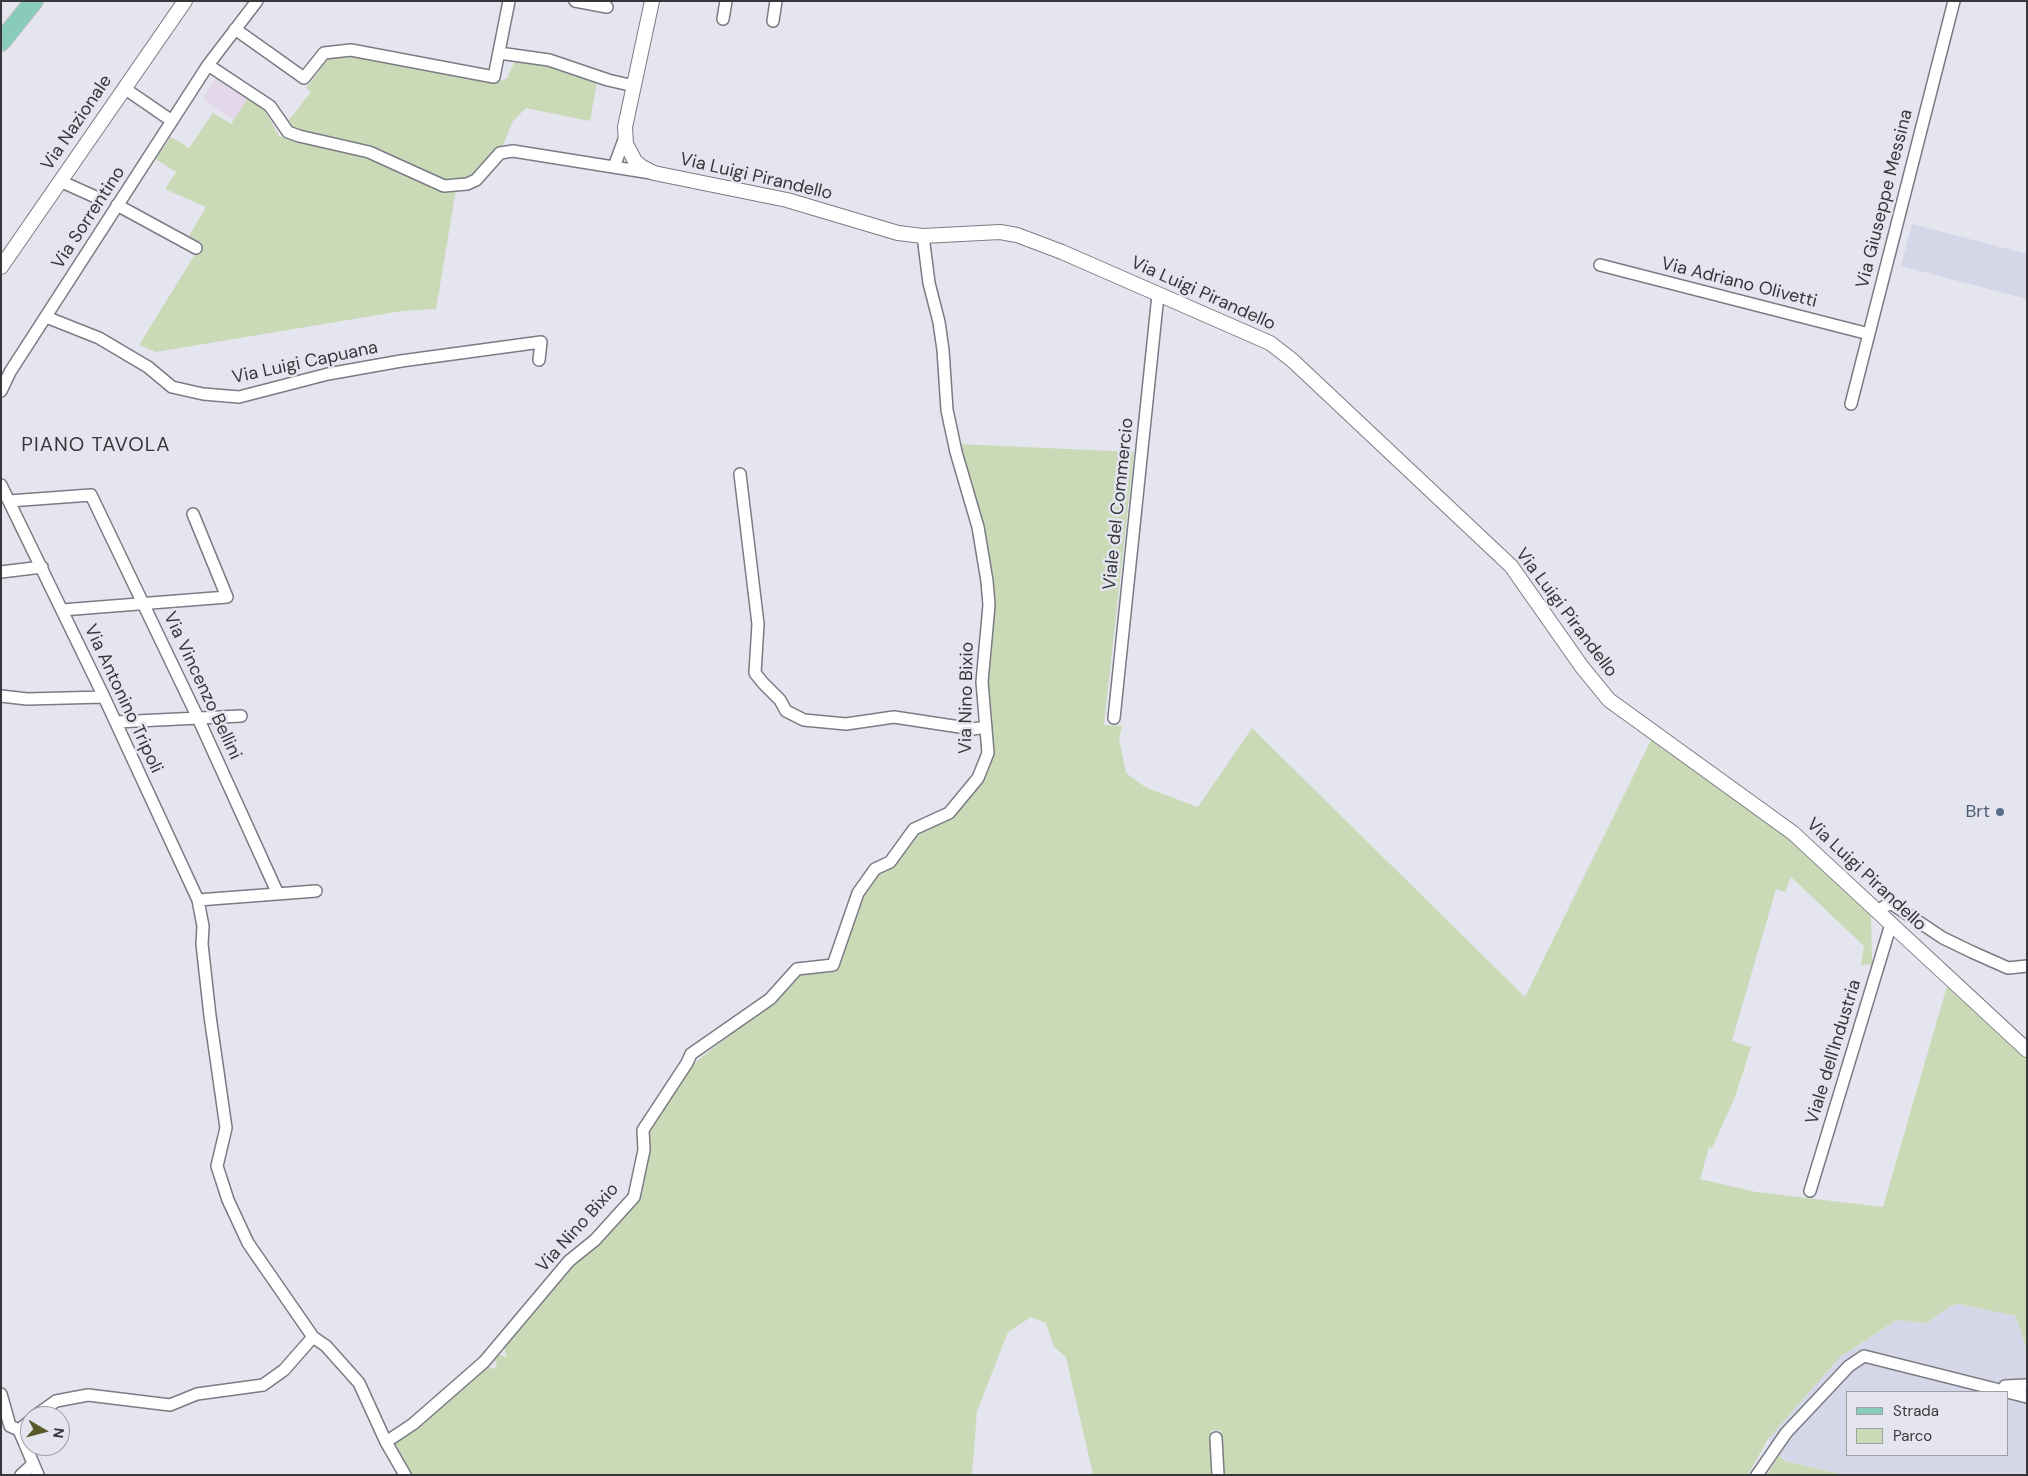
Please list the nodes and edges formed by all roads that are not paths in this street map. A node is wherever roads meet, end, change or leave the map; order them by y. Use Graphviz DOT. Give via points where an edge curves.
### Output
graph roads {
  1 [pos="20,1"];
  2 [pos="34,1"];
  3 [pos="185,1"];
  4 [pos="257,1"];
  5 [pos="509,1"];
  6 [pos="575,1"];
  7 [pos="652,1"];
  8 [pos="726,1"];
  9 [pos="776,1"];
  10 [pos="1954,1"];
  11 [pos="607,7"];
  12 [pos="722,19"];
  13 [pos="772,21"];
  14 [pos="1,24"];
  15 [pos="236,30"];
  16 [pos="1,42"];
  17 [pos="499,53"];
  18 [pos="208,65"];
  19 [pos="634,86"];
  20 [pos="124,88"];
  21 [pos="172,121"];
  22 [pos="625,137"];
  23 [pos="614,167"];
  24 [pos="654,173"];
  25 [pos="60,180"];
  26 [pos="100,199"];
  27 [pos="118,205"];
  28 [pos="923,236"];
  29 [pos="196,248"];
  30 [pos="1600,265"];
  31 [pos="1,267"];
  32 [pos="1158,295"];
  33 [pos="46,317"];
  34 [pos="1869,334"];
  35 [pos="538,360"];
  36 [pos="1,391"];
  37 [pos="1851,404"];
  38 [pos="740,474"];
  39 [pos="1,485"];
  40 [pos="9,501"];
  41 [pos="193,514"];
  42 [pos="42,567"];
  43 [pos="1,572"];
  44 [pos="144,604"];
  45 [pos="62,610"];
  46 [pos="1,696"];
  47 [pos="104,697"];
  48 [pos="241,716"];
  49 [pos="198,718"];
  50 [pos="1114,718"];
  51 [pos="116,722"];
  52 [pos="986,728"];
  53 [pos="316,891"];
  54 [pos="278,894"];
  55 [pos="198,900"];
  56 [pos="1877,911"];
  57 [pos="1891,924"];
  58 [pos="2027,966"];
  59 [pos="2027,1050"];
  60 [pos="1810,1191"];
  61 [pos="313,1337"];
  62 [pos="2027,1385"];
  63 [pos="1986,1386"];
  64 [pos="2005,1391"];
  65 [pos="2008,1392"];
  66 [pos="1,1394"];
  67 [pos="2027,1397"];
  68 [pos="49,1406"];
  69 [pos="19,1430"];
  70 [pos="1216,1438"];
  71 [pos="386,1442"];
  72 [pos="36,1469"];
  73 [pos="21,1475"];
  74 [pos="405,1475"];
  75 [pos="1218,1475"];
  76 [pos="1757,1475"];
  1 -- 14 [label="main road"];
  2 -- 16 [label="main road"];
  3 -- 20 [label="street, Via Nazionale"];
  4 -- 15 [label="street, Via Sorrentino"];
  5 -- 17 [label="street"];
  6 -- 11 [label="street"];
  7 -- 19 [label="street"];
  8 -- 12 [label="street"];
  9 -- 13 [label="street"];
  10 -- 34 [label="street, Via Giuseppe Messina"];
  15 -- 17 [label="street" via="304,78 324,53 350,50 494,77"];
  15 -- 18 [label="street, Via Sorrentino"];
  17 -- 19 [label="street" via="549,60"];
  18 -- 21 [label="street, Via Sorrentino"];
  18 -- 23 [label="street, Via Luigi Pirandello" via="270,106 288,132 369,152 444,186 476,180 500,153 513,151"];
  19 -- 22 [label="street"];
  20 -- 21 [label="street"];
  20 -- 25 [label="street, Via Nazionale"];
  21 -- 27 [label="street, Via Sorrentino"];
  22 -- 23 [label="street"];
  22 -- 24 [label="street" via="635,161"];
  23 -- 24 [label="street, Via Luigi Pirandello"];
  24 -- 28 [label="street, Via Luigi Pirandello" via="787,200 877,228"];
  25 -- 26 [label="street"];
  25 -- 31 [label="street, Via Nazionale"];
  27 -- 29 [label="street"];
  27 -- 33 [label="street, Via Sorrentino"];
  28 -- 32 [label="street, Via Luigi Pirandello" via="1000,232 1017,235"];
  28 -- 52 [label="street, Via Nino Bixio" via="944,350 947,410 978,527 987,581 989,605 982,667"];
  30 -- 34 [label="street, Via Adriano Olivetti"];
  32 -- 50 [label="street, Viale del Commercio"];
  32 -- 56 [label="street, Via Luigi Pirandello" via="1270,343 1292,360 1511,566 1608,700 1794,833"];
  33 -- 35 [label="street, Via Luigi Capuana" via="99,338 148,367 172,388 239,398 328,374 541,342"];
  33 -- 36 [label="street, Via Sorrentino"];
  34 -- 37 [label="street, Via Giuseppe Messina"];
  38 -- 52 [label="street" via="758,624 755,673 786,711 804,720 846,724 894,717"];
  39 -- 40 [label="street, Via Antonino Tripoli"];
  40 -- 42 [label="street, Via Antonino Tripoli"];
  40 -- 44 [label="street, Via Vincenzo Bellini" via="91,495"];
  41 -- 44 [label="street" via="228,597"];
  42 -- 43 [label="street"];
  42 -- 45 [label="street, Via Antonino Tripoli"];
  44 -- 45 [label="street"];
  44 -- 49 [label="street, Via Vincenzo Bellini"];
  45 -- 47 [label="street, Via Antonino Tripoli"];
  46 -- 47 [label="street" via="27,699"];
  47 -- 51 [label="street, Via Antonino Tripoli"];
  48 -- 49 [label="street"];
  49 -- 51 [label="street"];
  49 -- 54 [label="street, Via Vincenzo Bellini"];
  51 -- 55 [label="street, Via Antonino Tripoli"];
  52 -- 71 [label="street, Via Nino Bixio" via="988,753 978,778 949,813 914,829 890,862 875,869 858,893 833,966 797,969 770,999 691,1054 643,1130 644,1150 634,1197 595,1240 569,1261 484,1362 413,1424"];
  53 -- 54 [label="street"];
  54 -- 55 [label="street"];
  55 -- 61 [label="street, Via Antonino Tripoli" via="226,1128 217,1166 248,1243"];
  56 -- 57 [label="street, Via Luigi Pirandello"];
  56 -- 58 [label="street" via="1892,904 1972,952 2008,968"];
  57 -- 59 [label="street, Via Luigi Pirandello"];
  57 -- 60 [label="street, Viale dell'Industria"];
  61 -- 68 [label="street" via="284,1370 263,1385 197,1394 170,1405 88,1395 56,1401"];
  61 -- 71 [label="street, Via Antonino Tripoli" via="326,1346 360,1383"];
  62 -- 63 [label="street"];
  63 -- 64 [label="street"];
  63 -- 76 [label="street" via="1864,1356 1849,1366 1786,1433"];
  65 -- 67 [label="street"];
  66 -- 69 [label="street" via="10,1426"];
  69 -- 72 [label="street"];
  70 -- 75 [label="street"];
  71 -- 74 [label="street, Via Antonino Tripoli"];
  72 -- 73 [label="street"];
}
